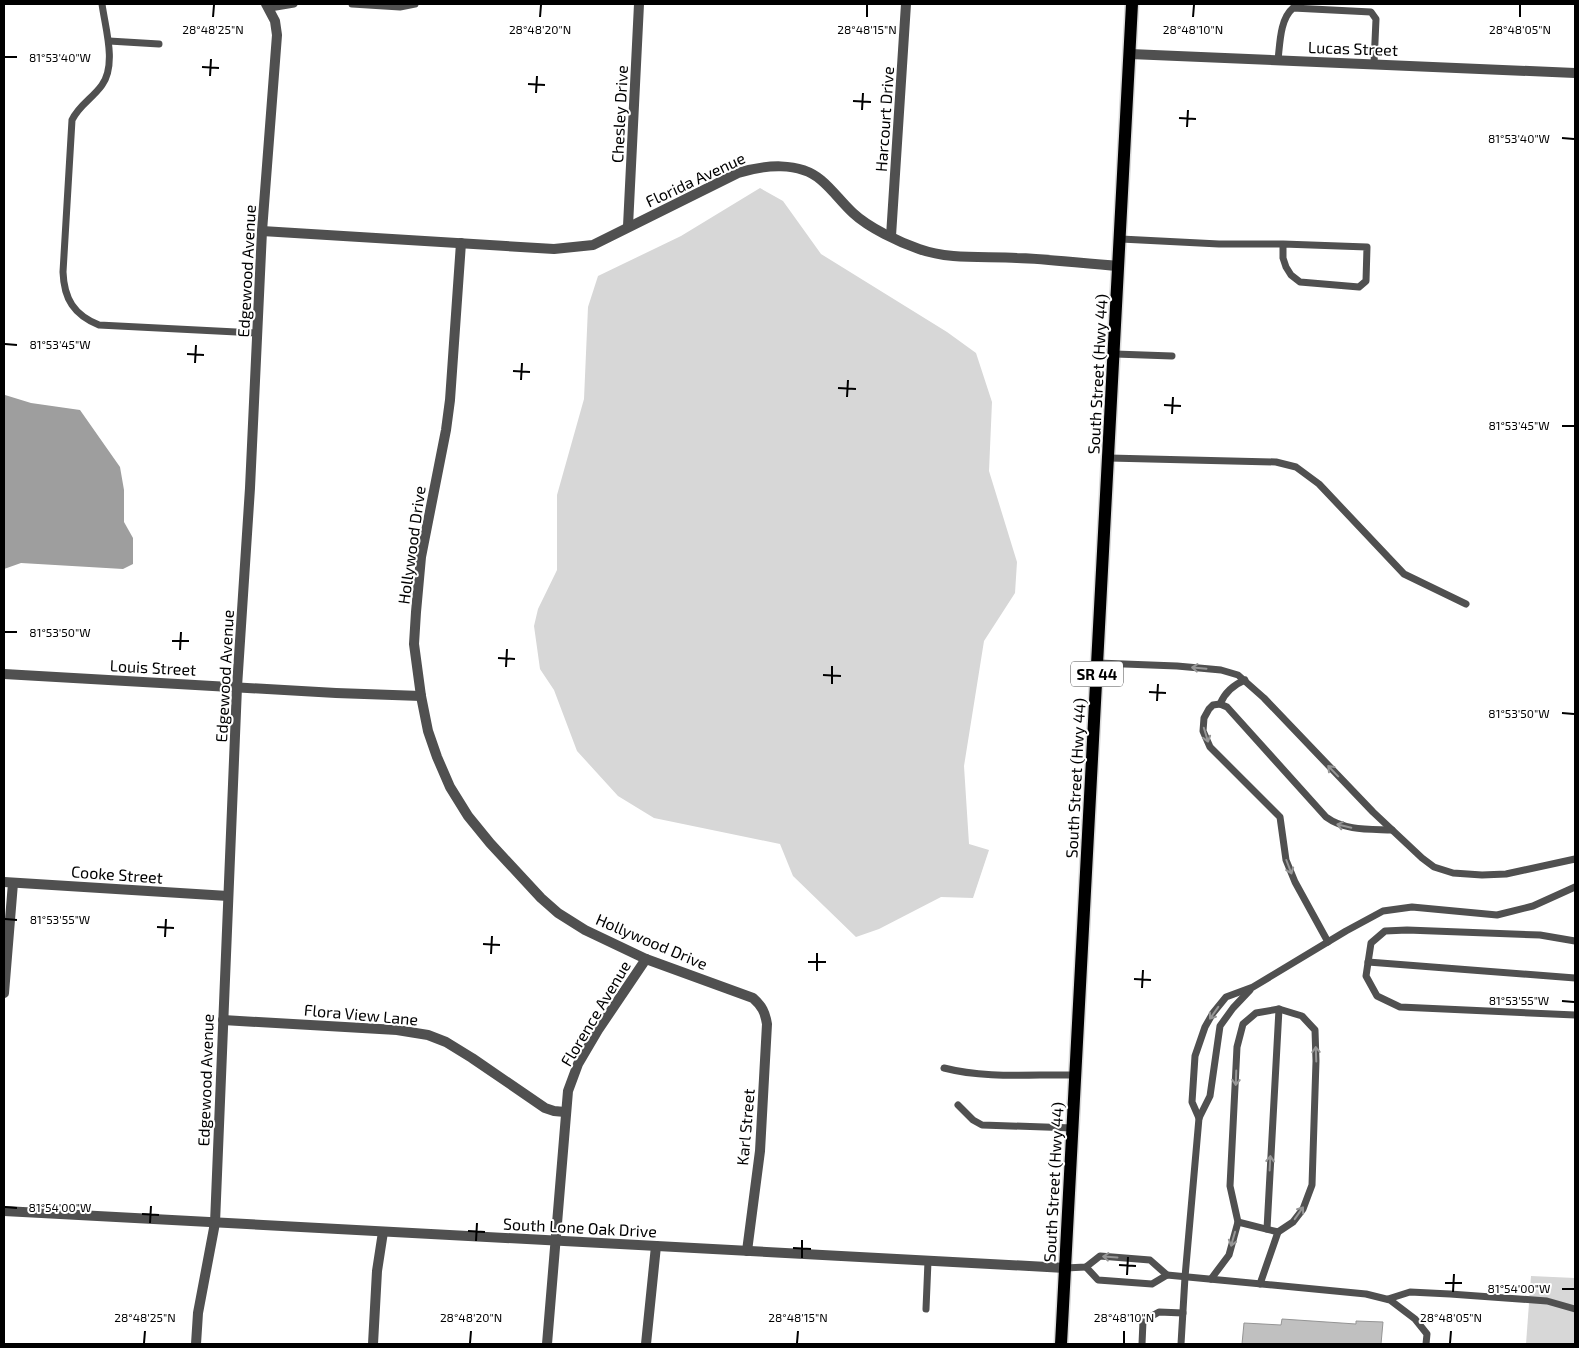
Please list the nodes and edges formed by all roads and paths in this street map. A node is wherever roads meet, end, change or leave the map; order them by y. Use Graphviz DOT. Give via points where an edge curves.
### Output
graph roads {
  1 [pos="102,4"];
  2 [pos="294,4"];
  3 [pos="352,4"];
  4 [pos="414,4"];
  5 [pos="639,4"];
  6 [pos="906,4"];
  7 [pos="1132,4"];
  8 [pos="268,6"];
  9 [pos="109,41"];
  10 [pos="159,44"];
  11 [pos="1130,54"];
  12 [pos="1278,60"];
  13 [pos="1374,64"];
  14 [pos="1575,73"];
  15 [pos="628,226"];
  16 [pos="262,232"];
  17 [pos="891,236"];
  18 [pos="1121,239"];
  19 [pos="460,243"];
  20 [pos="1283,244"];
  21 [pos="1119,266"];
  22 [pos="257,333"];
  23 [pos="1115,354"];
  24 [pos="1172,356"];
  25 [pos="1109,458"];
  26 [pos="1466,604"];
  27 [pos="1098,663"];
  28 [pos="4,674"];
  29 [pos="1245,680"];
  30 [pos="237,687"];
  31 [pos="421,696"];
  32 [pos="1220,704"];
  33 [pos="1392,830"];
  34 [pos="1575,859"];
  35 [pos="8,882"];
  36 [pos="1575,887"];
  37 [pos="228,896"];
  38 [pos="1575,941"];
  39 [pos="1328,942"];
  40 [pos="646,959"];
  41 [pos="1368,962"];
  42 [pos="1575,978"];
  43 [pos="1253,987"];
  44 [pos="4,994"];
  45 [pos="762,1006"];
  46 [pos="1279,1009"];
  47 [pos="1575,1015"];
  48 [pos="222,1020"];
  49 [pos="944,1068"];
  50 [pos="1076,1074"];
  51 [pos="958,1106"];
  52 [pos="565,1112"];
  53 [pos="1199,1118"];
  54 [pos="1073,1128"];
  55 [pos="4,1211"];
  56 [pos="1238,1222"];
  57 [pos="215,1223"];
  58 [pos="1267,1229"];
  59 [pos="383,1232"];
  60 [pos="1278,1232"];
  61 [pos="555,1241"];
  62 [pos="656,1246"];
  63 [pos="748,1251"];
  64 [pos="928,1261"];
  65 [pos="1086,1267"];
  66 [pos="1065,1268"];
  67 [pos="1167,1275"];
  68 [pos="1185,1277"];
  69 [pos="1211,1279"];
  70 [pos="1260,1284"];
  71 [pos="1388,1300"];
  72 [pos="926,1309"];
  73 [pos="1575,1309"];
  74 [pos="1183,1312"];
  75 [pos="196,1344"];
  76 [pos="373,1344"];
  77 [pos="547,1344"];
  78 [pos="646,1344"];
  79 [pos="1061,1344"];
  80 [pos="1142,1344"];
  81 [pos="1181,1344"];
  82 [pos="1426,1344"];
  1 -- 9 [label="lane"];
  2 -- 8 [label="lane"];
  3 -- 4 [label="lane" via="400,7"];
  5 -- 15 [label="street, Chesley Drive"];
  6 -- 17 [label="street, Harcourt Drive"];
  7 -- 11 [label="main road, South Street (Hwy 44) / SR 44"];
  8 -- 16 [label="street, Edgewood Avenue" via="275,21 276,35"];
  9 -- 10 [label="lane"];
  9 -- 22 [label="lane" via="107,76 72,120 63,272 67,298 82,316 99,325"];
  11 -- 12 [label="street, Lucas Street"];
  11 -- 18 [label="main road, South Street (Hwy 44) / SR 44"];
  12 -- 13 [label="street, Lucas Street"];
  12 -- 13 [label="lane" via="1286,13 1293,8 1371,12 1376,19"];
  13 -- 14 [label="street, Lucas Street"];
  15 -- 17 [label="street, Florida Avenue" via="738,173 773,165 809,172 853,213"];
  15 -- 19 [label="street, Florida Avenue" via="593,245 574,247 554,249"];
  16 -- 19 [label="street, Florida Avenue"];
  16 -- 22 [label="street, Edgewood Avenue"];
  17 -- 21 [label="street, Florida Avenue" via="919,249 940,254"];
  18 -- 20 [label="lane"];
  18 -- 21 [label="main road, South Street (Hwy 44) / SR 44"];
  19 -- 31 [label="street, Hollywood Drive" via="450,400 420,558 414,644"];
  20 -- 20 [label="lane" via="1286,267 1300,282 1359,287 1366,281 1367,247"];
  21 -- 23 [label="main road, South Street (Hwy 44) / SR 44"];
  22 -- 30 [label="street, Edgewood Avenue"];
  23 -- 24 [label="lane"];
  23 -- 25 [label="main road, South Street (Hwy 44) / SR 44"];
  25 -- 26 [label="lane" via="1276,462 1296,467 1319,484 1404,574"];
  25 -- 27 [label="main road, South Street (Hwy 44) / SR 44"];
  29 -- 27 [label="lane, one-way" via="1221,670"];
  27 -- 50 [label="main road, South Street (Hwy 44) / SR 44"];
  28 -- 30 [label="street, Louis Street"];
  29 -- 32 [label="lane" via="1235,684"];
  33 -- 29 [label="lane, one-way"];
  30 -- 31 [label="street, Louis Street"];
  30 -- 37 [label="street, Edgewood Avenue"];
  31 -- 40 [label="street, Hollywood Drive" via="428,731 450,788 490,842 558,913 585,930"];
  33 -- 32 [label="lane, one-way" via="1334,823 1227,707"];
  32 -- 39 [label="lane, one-way" via="1208,708 1204,718 1203,731 1210,747 1280,817 1286,860"];
  33 -- 34 [label="lane" via="1434,867 1453,872 1506,874"];
  35 -- 37 [label="street, Cooke Street"];
  35 -- 44 [label="street"];
  36 -- 39 [label="lane" via="1533,906 1497,915 1412,907 1383,911"];
  37 -- 48 [label="street, Edgewood Avenue"];
  38 -- 41 [label="lane" via="1540,935 1385,932 1371,943"];
  39 -- 43 [label="lane"];
  40 -- 45 [label="street, Hollywood Drive" via="753,998"];
  40 -- 52 [label="street, Florence Avenue" via="578,1064 568,1091"];
  41 -- 42 [label="lane"];
  41 -- 47 [label="lane" via="1366,976 1377,996 1400,1007"];
  43 -- 53 [label="lane" via="1220,1026 1210,1096"];
  43 -- 53 [label="lane, one-way" via="1226,997 1206,1027 1195,1056 1192,1102"];
  45 -- 63 [label="street, Karl Street" via="767,1024 763,1101"];
  46 -- 56 [label="lane, one-way" via="1256,1013 1243,1024 1237,1047 1230,1186"];
  58 -- 46 [label="lane, one-way"];
  60 -- 46 [label="lane, one-way" via="1293,1222 1303,1209 1312,1185 1316,1061 1315,1030 1302,1016"];
  48 -- 52 [label="street, Flora View Lane" via="397,1030 428,1035 472,1058 546,1108"];
  48 -- 57 [label="street, Edgewood Avenue"];
  49 -- 50 [label="lane" via="1002,1076"];
  50 -- 54 [label="main road, South Street (Hwy 44) / SR 44"];
  51 -- 54 [label="lane" via="982,1124"];
  52 -- 61 [label="street, Florence Avenue"];
  53 -- 68 [label="lane"];
  54 -- 66 [label="main road, South Street (Hwy 44) / SR 44"];
  55 -- 57 [label="street, South Lone Oak Drive"];
  56 -- 58 [label="lane"];
  56 -- 69 [label="lane, one-way" via="1229,1255"];
  57 -- 59 [label="street, South Lone Oak Drive"];
  57 -- 75 [label="street, Edgewood Avenue" via="198,1313"];
  58 -- 60 [label="lane"];
  59 -- 61 [label="street, South Lone Oak Drive"];
  59 -- 76 [label="street"];
  60 -- 70 [label="lane"];
  61 -- 62 [label="street, South Lone Oak Drive"];
  61 -- 77 [label="street, Florence Avenue"];
  62 -- 63 [label="street, South Lone Oak Drive"];
  62 -- 78 [label="street"];
  63 -- 64 [label="street, South Lone Oak Drive"];
  64 -- 66 [label="street, South Lone Oak Drive"];
  64 -- 72 [label="lane"];
  65 -- 66 [label="lane"];
  65 -- 67 [label="lane" via="1098,1280 1152,1284"];
  67 -- 65 [label="lane, one-way" via="1150,1260 1100,1256"];
  66 -- 79 [label="main road, South Street (Hwy 44) / SR 44"];
  67 -- 68 [label="lane"];
  68 -- 69 [label="lane"];
  68 -- 74 [label="lane"];
  69 -- 70 [label="lane"];
  70 -- 71 [label="lane" via="1366,1294"];
  71 -- 73 [label="lane" via="1410,1292 1547,1301"];
  71 -- 82 [label="lane" via="1415,1319 1427,1334"];
  74 -- 80 [label="lane" via="1160,1312 1143,1321"];
  74 -- 81 [label="lane"];
}
